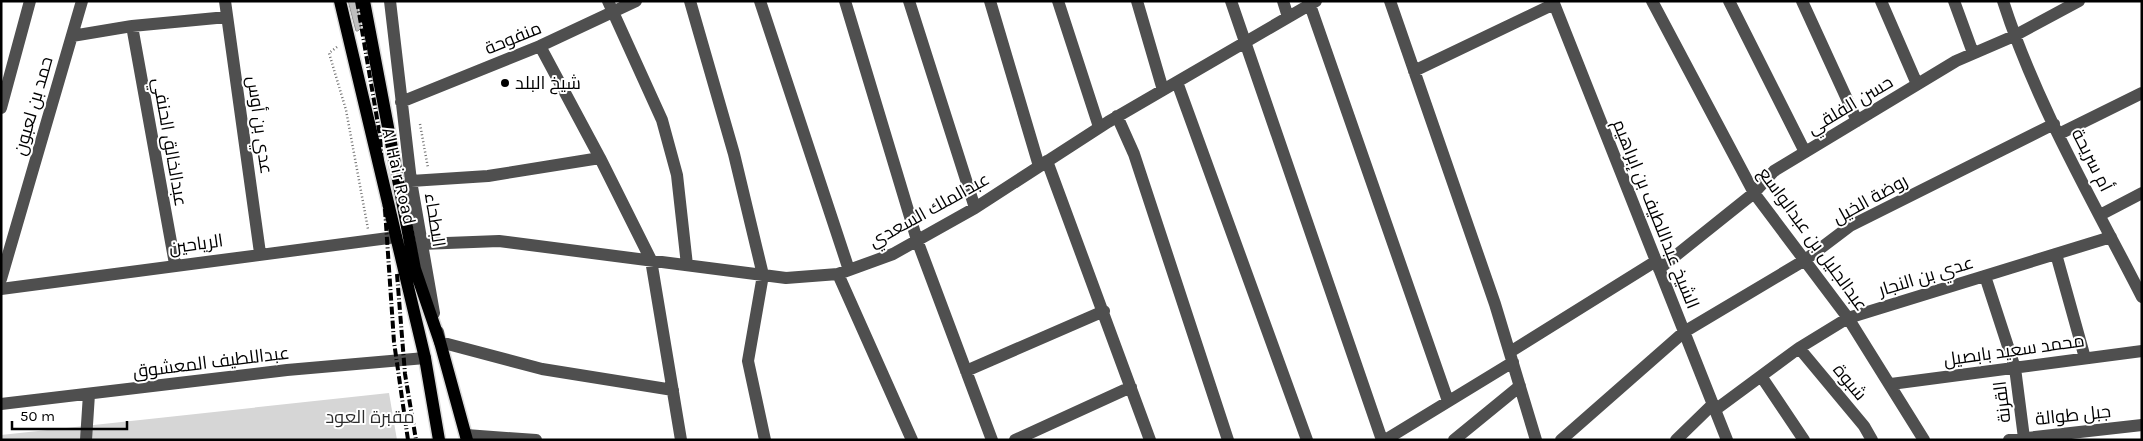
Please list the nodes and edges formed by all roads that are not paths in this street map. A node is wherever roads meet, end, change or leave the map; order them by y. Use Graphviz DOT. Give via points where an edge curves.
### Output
graph roads {
  1 [pos="30,1"];
  2 [pos="82,1"];
  3 [pos="224,1"];
  4 [pos="340,1"];
  5 [pos="364,1"];
  6 [pos="390,1"];
  7 [pos="636,1"];
  8 [pos="690,1"];
  9 [pos="760,1"];
  10 [pos="845,1"];
  11 [pos="909,1"];
  12 [pos="990,1"];
  13 [pos="1058,1"];
  14 [pos="1136,1"];
  15 [pos="1231,1"];
  16 [pos="1283,1"];
  17 [pos="1390,1"];
  18 [pos="1652,1"];
  19 [pos="1729,1"];
  20 [pos="1802,1"];
  21 [pos="1881,1"];
  22 [pos="1954,1"];
  23 [pos="2003,1"];
  24 [pos="2079,1"];
  25 [pos="1313,3"];
  26 [pos="1553,3"];
  27 [pos="610,7"];
  28 [pos="1288,17"];
  29 [pos="227,18"];
  30 [pos="132,26"];
  31 [pos="72,36"];
  32 [pos="2014,36"];
  33 [pos="1245,42"];
  34 [pos="540,46"];
  35 [pos="1973,53"];
  36 [pos="1414,71"];
  37 [pos="1177,82"];
  38 [pos="1917,84"];
  39 [pos="1163,90"];
  40 [pos="2142,93"];
  41 [pos="401,102"];
  42 [pos="1,108"];
  43 [pos="1117,116"];
  44 [pos="1857,120"];
  45 [pos="1100,127"];
  46 [pos="2056,129"];
  47 [pos="1805,152"];
  48 [pos="600,158"];
  49 [pos="1043,164"];
  50 [pos="411,181"];
  51 [pos="1754,192"];
  52 [pos="2142,193"];
  53 [pos="976,208"];
  54 [pos="2100,215"];
  55 [pos="402,235"];
  56 [pos="2111,237"];
  57 [pos="917,240"];
  58 [pos="421,244"];
  59 [pos="260,253"];
  60 [pos="2056,254"];
  61 [pos="651,260"];
  62 [pos="1805,260"];
  63 [pos="175,264"];
  64 [pos="687,265"];
  65 [pos="1658,265"];
  66 [pos="843,272"];
  67 [pos="762,275"];
  68 [pos="1985,276"];
  69 [pos="1,279"];
  70 [pos="1,289"];
  71 [pos="2142,297"];
  72 [pos="1104,311"];
  73 [pos="1848,318"];
  74 [pos="1684,332"];
  75 [pos="440,342"];
  76 [pos="1799,348"];
  77 [pos="2142,350"];
  78 [pos="1511,357"];
  79 [pos="425,358"];
  80 [pos="2085,358"];
  81 [pos="2015,368"];
  82 [pos="966,372"];
  83 [pos="1761,376"];
  84 [pos="1890,384"];
  85 [pos="1520,386"];
  86 [pos="1131,387"];
  87 [pos="673,390"];
  88 [pos="89,394"];
  89 [pos="1448,401"];
  90 [pos="1,404"];
  91 [pos="1714,407"];
  92 [pos="2142,425"];
  93 [pos="466,438"];
  94 [pos="2024,438"];
  95 [pos="1149,439"];
  96 [pos="86,440"];
  97 [pos="439,440"];
  98 [pos="536,440"];
  99 [pos="681,440"];
  100 [pos="765,440"];
  101 [pos="912,440"];
  102 [pos="992,440"];
  103 [pos="1015,440"];
  104 [pos="1228,440"];
  105 [pos="1307,440"];
  106 [pos="1383,440"];
  107 [pos="1454,440"];
  108 [pos="1536,440"];
  109 [pos="1561,440"];
  110 [pos="1676,440"];
  111 [pos="1727,440"];
  112 [pos="1804,440"];
  113 [pos="1872,440"];
  114 [pos="1924,440"];
  115 [pos="2008,440"];
  1 -- 42 [label="street, حمد بن لعبون"];
  2 -- 31 [label="street, حمد بن لعبون"];
  3 -- 29 [label="street, عدي بن أوس"];
  4 -- 55 [label="main road, Al Hair Road"];
  5 -- 55 [label="main road, Al Hair Road"];
  6 -- 41 [label="street, البطحاء"];
  7 -- 27 [label="street, منفوحة"];
  8 -- 67 [label="street" via="734,154"];
  9 -- 66 [label="street"];
  10 -- 57 [label="street"];
  11 -- 53 [label="street"];
  12 -- 49 [label="street"];
  13 -- 45 [label="street"];
  14 -- 39 [label="street"];
  15 -- 33 [label="street"];
  16 -- 28 [label="street"];
  17 -- 36 [label="street"];
  18 -- 51 [label="street, عبدالجليل بن عبدالواسع"];
  19 -- 47 [label="street"];
  20 -- 44 [label="street"];
  21 -- 38 [label="street"];
  22 -- 35 [label="street"];
  23 -- 32 [label="street, أم سريحة"];
  24 -- 32 [label="street, حسن الفلقي"];
  25 -- 28 [label="street, عبدالملك السعدي"];
  25 -- 89 [label="street"];
  26 -- 36 [label="street"];
  26 -- 65 [label="street, الشيخ عبداللطيف بن إبراهيم"];
  27 -- 34 [label="street, منفوحة"];
  27 -- 64 [label="street" via="662,120 677,175"];
  28 -- 33 [label="street, عبدالملك السعدي"];
  29 -- 30 [label="street"];
  29 -- 59 [label="street, عدي بن أوس"];
  30 -- 31 [label="street"];
  30 -- 63 [label="street, عبدالخالق الحنفي"];
  31 -- 69 [label="street, حمد بن لعبون"];
  32 -- 35 [label="street, حسن الفلقي"];
  32 -- 46 [label="street, أم سريحة"];
  33 -- 37 [label="street, عبدالملك السعدي"];
  33 -- 106 [label="street"];
  34 -- 41 [label="street, منفوحة"];
  34 -- 48 [label="street"];
  35 -- 38 [label="street, حسن الفلقي"];
  36 -- 78 [label="street"];
  37 -- 39 [label="street, عبدالملك السعدي"];
  37 -- 105 [label="street"];
  38 -- 44 [label="street, حسن الفلقي"];
  39 -- 43 [label="street, عبدالملك السعدي"];
  40 -- 46 [label="street, روضة الخيل"];
  41 -- 50 [label="street, البطحاء"];
  43 -- 45 [label="street, عبدالملك السعدي"];
  43 -- 104 [label="street" via="1134,154"];
  44 -- 47 [label="street, حسن الفلقي"];
  45 -- 49 [label="street, عبدالملك السعدي"];
  46 -- 54 [label="street, أم سريحة"];
  46 -- 62 [label="street, روضة الخيل" via="1850,226"];
  47 -- 51 [label="street, حسن الفلقي" via="1774,171"];
  48 -- 50 [label="street" via="488,176"];
  48 -- 61 [label="street"];
  49 -- 53 [label="street, عبدالملك السعدي"];
  49 -- 72 [label="street"];
  50 -- 58 [label="street, البطحاء"];
  51 -- 62 [label="street, عبدالجليل بن عبدالواسع"];
  51 -- 65 [label="street, حسن الفلقي"];
  52 -- 54 [label="street"];
  53 -- 57 [label="street, عبدالملك السعدي"];
  54 -- 56 [label="street, أم سريحة"];
  55 -- 59 [label="street, الرياحين"];
  55 -- 75 [label="main road, البطحاء"];
  55 -- 79 [label="main road, Al Hair Road"];
  56 -- 60 [label="street, عدي بن النجار"];
  56 -- 71 [label="street, أم سريحة"];
  57 -- 66 [label="street, عبدالملك السعدي" via="893,254"];
  57 -- 82 [label="street"];
  58 -- 61 [label="street, عبدالملك السعدي" via="499,240"];
  58 -- 75 [label="street, البطحاء"];
  59 -- 63 [label="street, الرياحين"];
  60 -- 68 [label="street, عدي بن النجار"];
  60 -- 80 [label="street"];
  61 -- 64 [label="street, عبدالملك السعدي"];
  61 -- 87 [label="street"];
  62 -- 73 [label="street, عبدالجليل بن عبدالواسع"];
  62 -- 74 [label="street, روضة الخيل"];
  63 -- 70 [label="street, الرياحين"];
  64 -- 67 [label="street, عبدالملك السعدي"];
  65 -- 74 [label="street, الشيخ عبداللطيف بن إبراهيم"];
  65 -- 78 [label="street, حسن الفلقي"];
  66 -- 67 [label="street, عبدالملك السعدي" via="786,278"];
  66 -- 101 [label="street"];
  67 -- 100 [label="street" via="748,361"];
  68 -- 73 [label="street, عدي بن النجار"];
  68 -- 81 [label="street, القرنة"];
  72 -- 82 [label="street"];
  72 -- 86 [label="street"];
  73 -- 76 [label="street, عدي بن النجار"];
  73 -- 84 [label="street, عبدالجليل بن عبدالواسع"];
  74 -- 91 [label="street, الشيخ عبداللطيف بن إبراهيم"];
  74 -- 109 [label="street, روضة الخيل"];
  75 -- 87 [label="street" via="542,369"];
  75 -- 93 [label="main road, البطحاء"];
  76 -- 83 [label="street, عدي بن النجار"];
  76 -- 113 [label="street, شبوة"];
  77 -- 80 [label="street, محمد سعيد بابصيل"];
  78 -- 85 [label="street"];
  78 -- 89 [label="street, حسن الفلقي"];
  79 -- 88 [label="street, عبداللطيف المعشوق" via="287,370"];
  79 -- 97 [label="main road"];
  80 -- 81 [label="street, محمد سعيد بابصيل"];
  81 -- 84 [label="street, محمد سعيد بابصيل"];
  81 -- 94 [label="street, القرنة"];
  82 -- 102 [label="street"];
  83 -- 91 [label="street, عدي بن النجار"];
  83 -- 112 [label="street"];
  84 -- 114 [label="street, عبدالجليل بن عبدالواسع"];
  85 -- 107 [label="street"];
  85 -- 108 [label="street"];
  86 -- 95 [label="street"];
  86 -- 103 [label="street"];
  87 -- 99 [label="street"];
  88 -- 90 [label="street, عبداللطيف المعشوق"];
  88 -- 96 [label="street"];
  89 -- 106 [label="street, حسن الفلقي"];
  91 -- 110 [label="street, عدي بن النجار"];
  91 -- 111 [label="street, الشيخ عبداللطيف بن إبراهيم"];
  92 -- 94 [label="street, جبل طوالة"];
  93 -- 98 [label="street"];
  94 -- 115 [label="street, جبل طوالة"];
}
